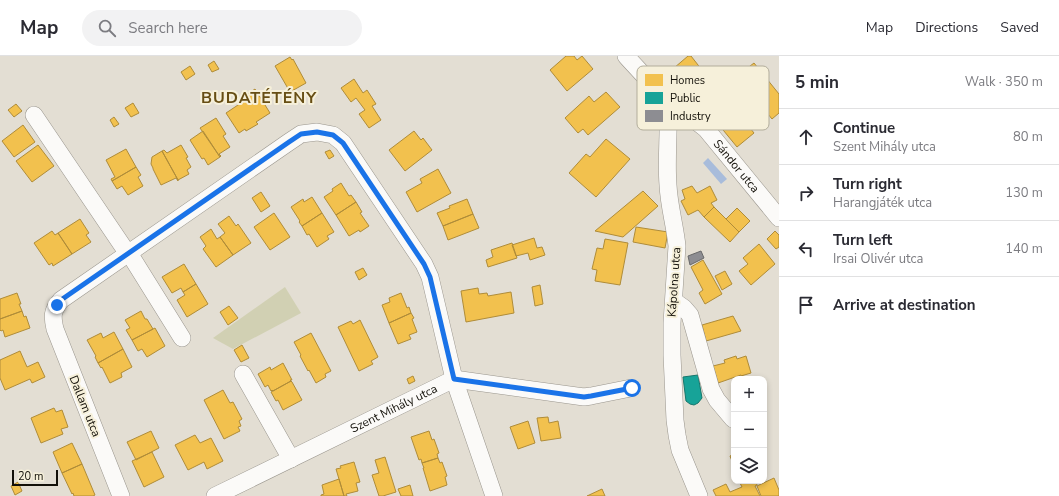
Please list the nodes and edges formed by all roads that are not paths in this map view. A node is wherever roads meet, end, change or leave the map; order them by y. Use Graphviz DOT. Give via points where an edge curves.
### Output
graph roads {
  1 [pos="626,56"];
  2 [pos="637,68"];
  3 [pos="34,115"];
  4 [pos="668,130"];
  5 [pos="707,130"];
  6 [pos="779,218"];
  7 [pos="128,253"];
  8 [pos="674,301"];
  9 [pos="182,338"];
  10 [pos="243,374"];
  11 [pos="454,379"];
  12 [pos="632,388"];
  13 [pos="731,417"];
  14 [pos="291,459"];
  15 [pos="121,496"];
  16 [pos="215,496"];
  17 [pos="494,496"];
  18 [pos="699,496"];
  1 -- 2 [label="street, Kápolna utca"];
  3 -- 7 [label="street"];
  4 -- 8 [label="street, Kápolna utca" via="669,200 677,246"];
  5 -- 6 [label="street, Sándor utca"];
  7 -- 9 [label="street"];
  7 -- 11 [label="street" via="301,134 317,132 333,135 343,143 424,264 430,277"];
  7 -- 15 [label="street, Dallam utca" via="61,300 52,316"];
  8 -- 13 [label="street" via="690,315 711,389"];
  8 -- 18 [label="street, Kápolna utca" via="672,354 677,435 680,450"];
  10 -- 14 [label="street"];
  11 -- 12 [label="street" via="584,397"];
  11 -- 14 [label="street, Szent Mihály utca"];
  11 -- 17 [label="street"];
  14 -- 16 [label="street, Szent Mihály utca"];
}
